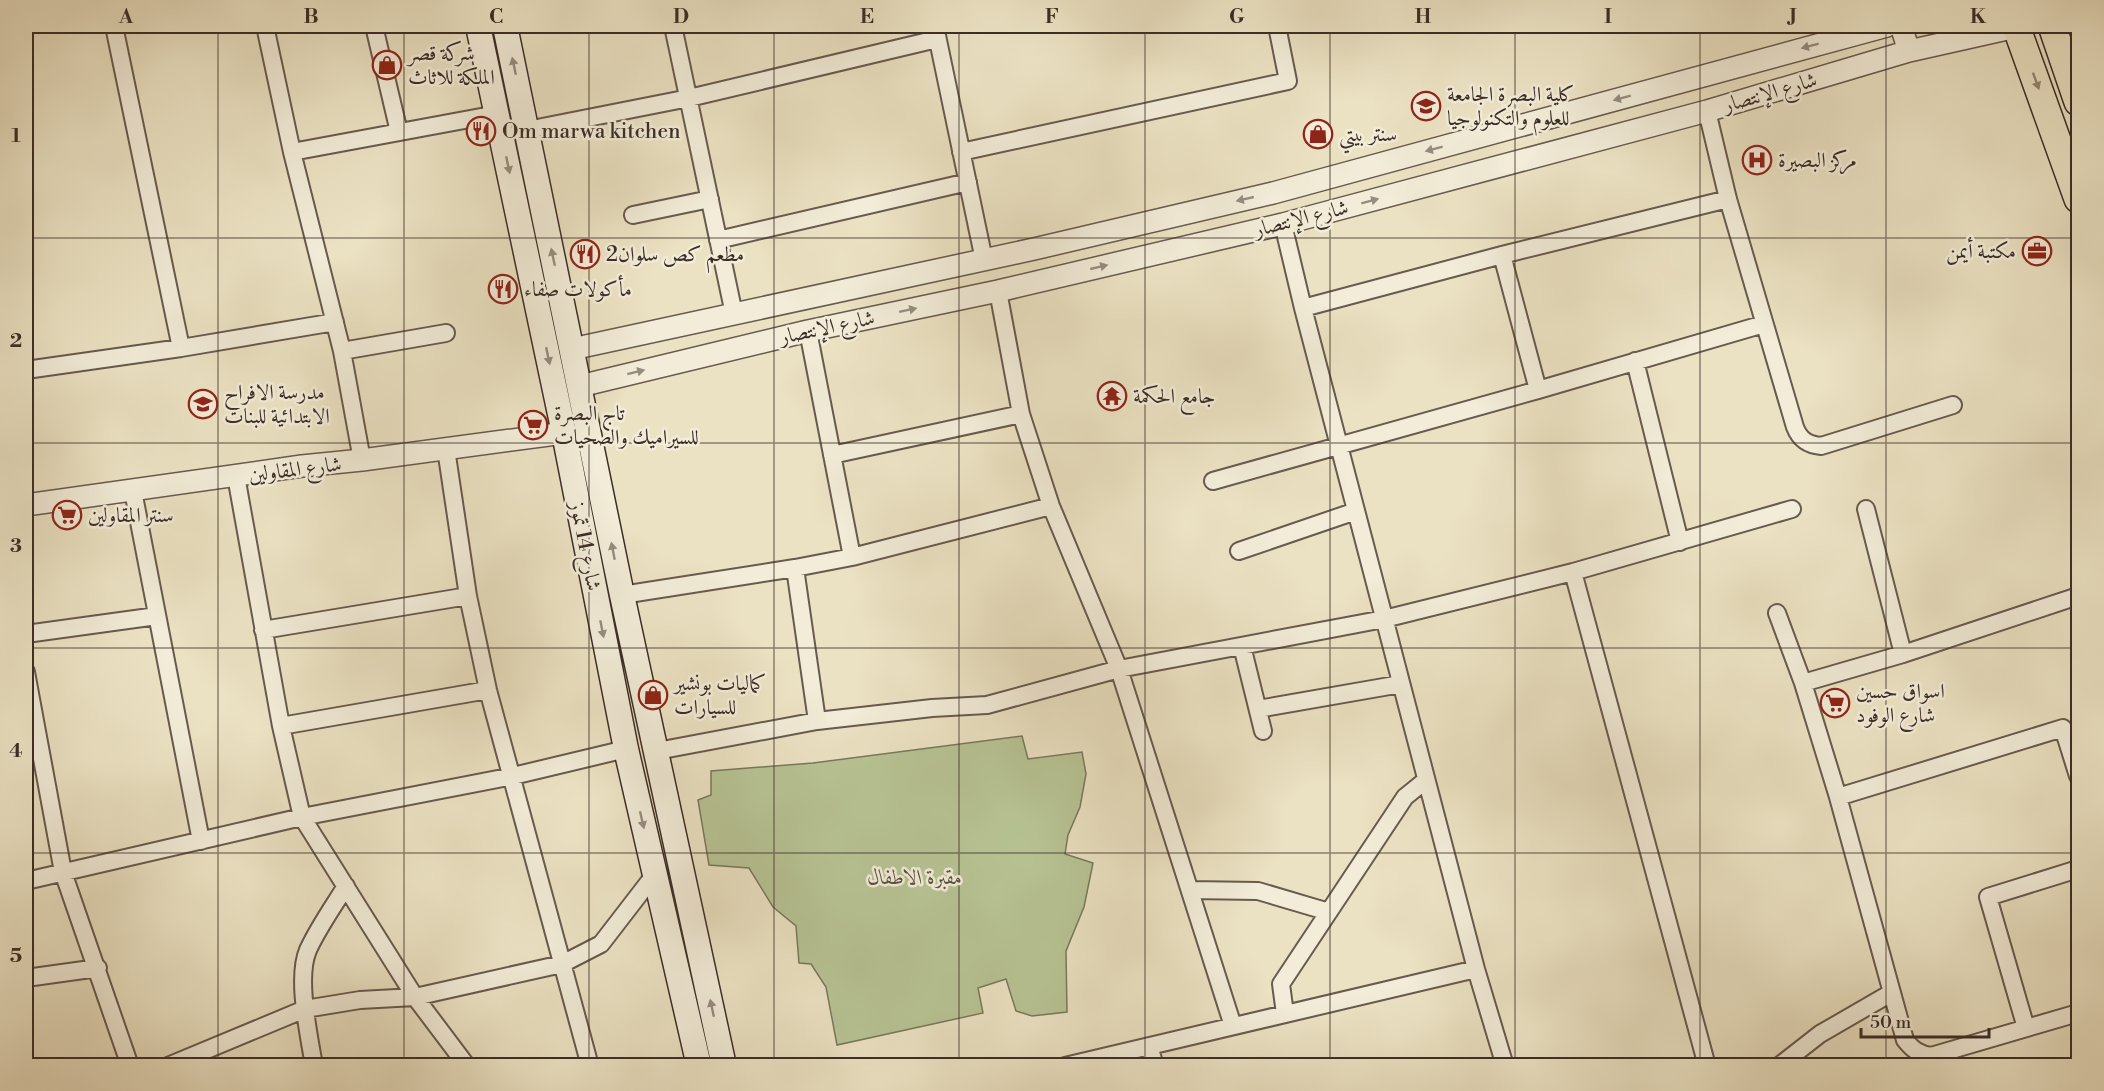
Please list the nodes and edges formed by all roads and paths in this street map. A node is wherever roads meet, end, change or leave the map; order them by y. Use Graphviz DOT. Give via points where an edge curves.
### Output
graph roads {
  1 [pos="114,26"];
  2 [pos="265,26"];
  3 [pos="374,26"];
  4 [pos="478,26"];
  5 [pos="505,26"];
  6 [pos="673,26"];
  7 [pos="1277,26"];
  8 [pos="1887,26"];
  9 [pos="1901,26"];
  10 [pos="2016,26"];
  11 [pos="2052,26"];
  12 [pos="936,32"];
  13 [pos="1909,51"];
  14 [pos="689,98"];
  15 [pos="2079,102"];
  16 [pos="1707,111"];
  17 [pos="497,114"];
  18 [pos="527,130"];
  19 [pos="399,132"];
  20 [pos="292,152"];
  21 [pos="961,152"];
  22 [pos="968,182"];
  23 [pos="710,199"];
  24 [pos="1728,199"];
  25 [pos="2079,199"];
  26 [pos="633,215"];
  27 [pos="1283,224"];
  28 [pos="718,240"];
  29 [pos="1502,255"];
  30 [pos="984,260"];
  31 [pos="998,291"];
  32 [pos="1303,308"];
  33 [pos="734,314"];
  34 [pos="335,322"];
  35 [pos="1764,324"];
  36 [pos="666,330"];
  37 [pos="808,331"];
  38 [pos="446,333"];
  39 [pos="181,348"];
  40 [pos="572,349"];
  41 [pos="342,351"];
  42 [pos="1635,361"];
  43 [pos="674,362"];
  44 [pos="26,368"];
  45 [pos="580,386"];
  46 [pos="1538,390"];
  47 [pos="1953,405"];
  48 [pos="1021,414"];
  49 [pos="564,433"];
  50 [pos="1339,446"];
  51 [pos="446,449"];
  52 [pos="832,455"];
  53 [pos="362,460"];
  54 [pos="236,476"];
  55 [pos="1214,480"];
  56 [pos="133,491"];
  57 [pos="26,505"];
  58 [pos="1051,506"];
  59 [pos="1792,509"];
  60 [pos="1866,509"];
  61 [pos="1356,511"];
  62 [pos="1680,542"];
  63 [pos="1239,551"];
  64 [pos="852,556"];
  65 [pos="795,568"];
  66 [pos="1573,572"];
  67 [pos="622,595"];
  68 [pos="468,596"];
  69 [pos="2079,596"];
  70 [pos="1777,613"];
  71 [pos="157,616"];
  72 [pos="1384,619"];
  73 [pos="264,630"];
  74 [pos="26,634"];
  75 [pos="1242,646"];
  76 [pos="1903,654"];
  77 [pos="1119,669"];
  78 [pos="26,672"];
  79 [pos="1803,683"];
  80 [pos="1401,684"];
  81 [pos="488,690"];
  82 [pos="1258,709"];
  83 [pos="817,721"];
  84 [pos="281,726"];
  85 [pos="1263,731"];
  86 [pos="626,749"];
  87 [pos="657,751"];
  88 [pos="513,776"];
  89 [pos="2079,776"];
  90 [pos="1426,780"];
  91 [pos="1838,797"];
  92 [pos="302,817"];
  93 [pos="201,841"];
  94 [pos="2079,868"];
  95 [pos="63,872"];
  96 [pos="655,874"];
  97 [pos="26,880"];
  98 [pos="346,886"];
  99 [pos="1190,890"];
  100 [pos="1329,912"];
  101 [pos="562,964"];
  102 [pos="98,968"];
  103 [pos="1476,969"];
  104 [pos="26,978"];
  105 [pos="1891,993"];
  106 [pos="415,997"];
  107 [pos="305,1009"];
  108 [pos="2079,1013"];
  109 [pos="1285,1014"];
  110 [pos="1233,1026"];
  111 [pos="2026,1029"];
  112 [pos="1149,1046"];
  113 [pos="130,1065"];
  114 [pos="168,1065"];
  115 [pos="314,1065"];
  116 [pos="467,1065"];
  117 [pos="590,1065"];
  118 [pos="699,1065"];
  119 [pos="724,1065"];
  120 [pos="1065,1065"];
  121 [pos="1155,1065"];
  122 [pos="1505,1065"];
  123 [pos="1707,1065"];
  124 [pos="1779,1065"];
  1 -- 39 [label="street"];
  2 -- 20 [label="street"];
  3 -- 19 [label="street"];
  4 -- 17 [label="main road, شارع 14 تموز"];
  18 -- 5 [label="main road, شارع 14 تموز, one-way"];
  6 -- 14 [label="street"];
  7 -- 21 [label="street" via="1288,81"];
  8 -- 30 [label="street, شارع الإنتصار, one-way" via="1273,193"];
  9 -- 13 [label="street"];
  10 -- 13 [label="street, شارع الإنتصار"];
  10 -- 25 [label="main road, one-way"];
  11 -- 15 [label="main road"];
  12 -- 14 [label="street"];
  12 -- 21 [label="street"];
  13 -- 16 [label="street, شارع الإنتصار"];
  14 -- 18 [label="street"];
  14 -- 23 [label="street"];
  16 -- 24 [label="street"];
  27 -- 16 [label="street, شارع الإنتصار, one-way"];
  17 -- 19 [label="street"];
  17 -- 49 [label="main road, شارع 14 تموز, one-way"];
  40 -- 18 [label="main road, شارع 14 تموز, one-way"];
  19 -- 20 [label="street"];
  20 -- 34 [label="street"];
  21 -- 22 [label="street"];
  22 -- 28 [label="street"];
  22 -- 30 [label="street"];
  23 -- 26 [label="street"];
  23 -- 28 [label="street"];
  24 -- 29 [label="street"];
  24 -- 35 [label="street"];
  31 -- 27 [label="street, شارع الإنتصار, one-way"];
  27 -- 32 [label="street"];
  28 -- 33 [label="street"];
  29 -- 32 [label="street"];
  29 -- 46 [label="street"];
  30 -- 33 [label="street, شارع الإنتصار"];
  37 -- 31 [label="street, شارع الإنتصار, one-way"];
  31 -- 48 [label="street"];
  32 -- 50 [label="street"];
  33 -- 36 [label="street, شارع الإنتصار"];
  34 -- 39 [label="street"];
  34 -- 41 [label="street"];
  35 -- 42 [label="street"];
  35 -- 47 [label="street" via="1795,427 1808,443 1821,446"];
  36 -- 40 [label="street, شارع الإنتصار"];
  36 -- 43 [label="street"];
  37 -- 43 [label="street, شارع الإنتصار"];
  37 -- 52 [label="street"];
  38 -- 41 [label="street"];
  39 -- 44 [label="street"];
  40 -- 45 [label="main road, شارع 14 تموز"];
  41 -- 53 [label="street"];
  42 -- 46 [label="street"];
  42 -- 62 [label="street"];
  45 -- 43 [label="street, شارع الإنتصار, one-way"];
  67 -- 45 [label="main road, شارع 14 تموز, one-way"];
  46 -- 50 [label="street"];
  48 -- 52 [label="street"];
  48 -- 58 [label="street"];
  49 -- 51 [label="street, شارع المقاولين"];
  49 -- 86 [label="main road, شارع 14 تموز, one-way"];
  50 -- 55 [label="street"];
  50 -- 61 [label="street"];
  51 -- 53 [label="street, شارع المقاولين"];
  51 -- 68 [label="street"];
  52 -- 64 [label="street"];
  53 -- 54 [label="street, شارع المقاولين"];
  54 -- 56 [label="street, شارع المقاولين"];
  54 -- 73 [label="street"];
  56 -- 57 [label="street, شارع المقاولين"];
  56 -- 71 [label="street"];
  58 -- 64 [label="street"];
  58 -- 77 [label="street"];
  59 -- 62 [label="street"];
  60 -- 76 [label="street"];
  61 -- 63 [label="street"];
  61 -- 72 [label="street"];
  62 -- 66 [label="street"];
  64 -- 65 [label="street"];
  65 -- 67 [label="street"];
  65 -- 83 [label="street"];
  66 -- 72 [label="street"];
  66 -- 123 [label="street"];
  67 -- 87 [label="main road, شارع 14 تموز"];
  68 -- 73 [label="street"];
  68 -- 81 [label="street"];
  69 -- 76 [label="street"];
  70 -- 79 [label="street"];
  71 -- 74 [label="street"];
  71 -- 93 [label="street"];
  72 -- 75 [label="street"];
  72 -- 80 [label="street"];
  73 -- 84 [label="street"];
  75 -- 77 [label="street"];
  75 -- 82 [label="street"];
  76 -- 79 [label="street"];
  77 -- 83 [label="street" via="987,705"];
  77 -- 99 [label="street"];
  78 -- 95 [label="street"];
  79 -- 91 [label="street"];
  80 -- 82 [label="street"];
  80 -- 90 [label="street"];
  81 -- 84 [label="street"];
  81 -- 88 [label="street"];
  82 -- 85 [label="street"];
  83 -- 87 [label="street"];
  84 -- 92 [label="street"];
  86 -- 88 [label="street"];
  86 -- 96 [label="main road, شارع 14 تموز, one-way"];
  119 -- 87 [label="main road, شارع 14 تموز, one-way"];
  88 -- 92 [label="street"];
  88 -- 101 [label="street"];
  89 -- 91 [label="street" via="2063,728"];
  90 -- 100 [label="street" via="1405,797"];
  90 -- 103 [label="street"];
  91 -- 105 [label="street"];
  92 -- 93 [label="street"];
  92 -- 98 [label="street"];
  93 -- 95 [label="street"];
  94 -- 111 [label="street" via="1988,897"];
  95 -- 97 [label="street"];
  95 -- 102 [label="street"];
  96 -- 101 [label="street" via="601,944"];
  96 -- 118 [label="main road, شارع 14 تموز"];
  98 -- 106 [label="street"];
  98 -- 107 [label="street" via="308,951 304,967"];
  99 -- 100 [label="street" via="1258,891"];
  99 -- 110 [label="street"];
  100 -- 109 [label="street" via="1281,984"];
  101 -- 106 [label="street"];
  101 -- 117 [label="street"];
  102 -- 104 [label="street"];
  102 -- 113 [label="street"];
  103 -- 109 [label="street"];
  103 -- 122 [label="street"];
  105 -- 111 [label="street" via="1905,1040 1920,1054 1941,1054"];
  105 -- 124 [label="street" via="1820,1034"];
  106 -- 107 [label="street"];
  106 -- 116 [label="street"];
  107 -- 114 [label="street"];
  107 -- 115 [label="street"];
  108 -- 111 [label="street"];
  109 -- 110 [label="street"];
  110 -- 112 [label="street"];
  112 -- 120 [label="street"];
  112 -- 121 [label="street"];
}
